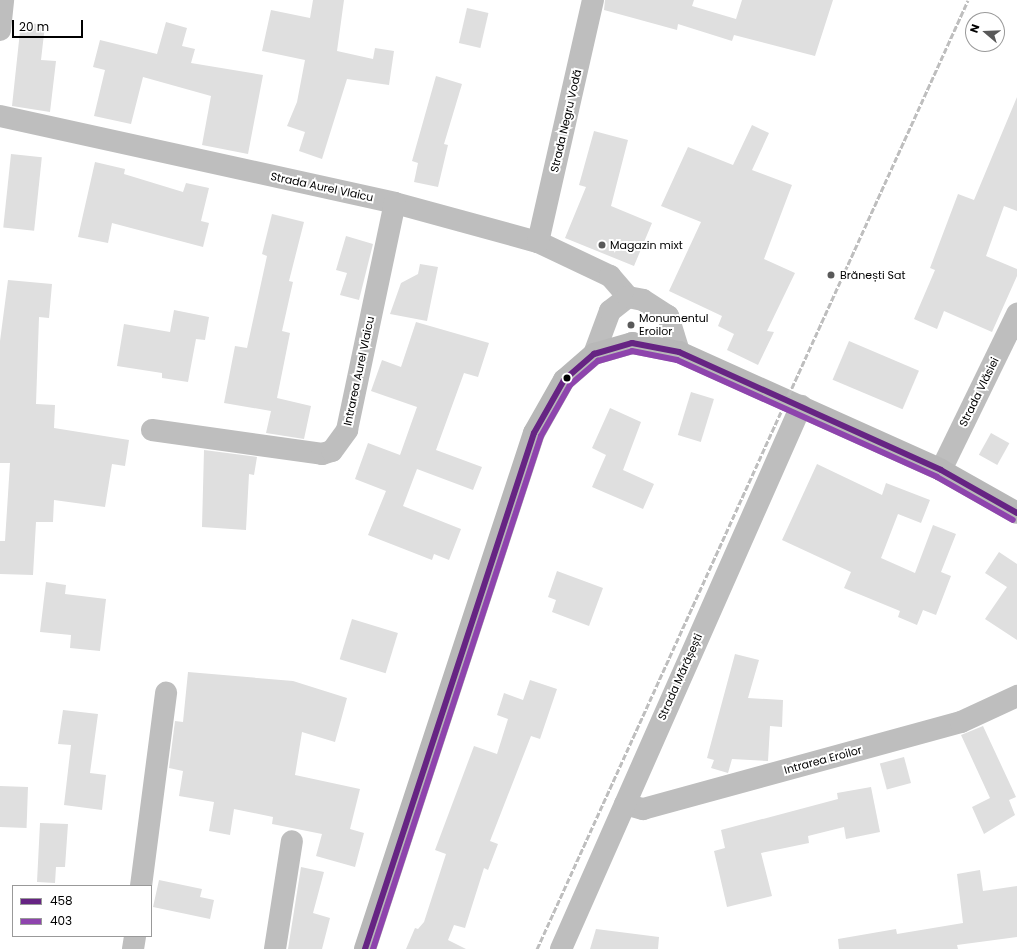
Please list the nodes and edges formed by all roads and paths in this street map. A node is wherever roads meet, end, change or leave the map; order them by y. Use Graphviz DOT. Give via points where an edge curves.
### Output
graph roads {
  1 [pos="3,0"];
  2 [pos="593,0"];
  3 [pos="0,30"];
  4 [pos="0,116"];
  5 [pos="395,203"];
  6 [pos="538,242"];
  7 [pos="628,297"];
  8 [pos="1017,314"];
  9 [pos="679,352"];
  10 [pos="594,354"];
  11 [pos="801,406"];
  12 [pos="152,430"];
  13 [pos="941,470"];
  14 [pos="1017,513"];
  15 [pos="166,693"];
  16 [pos="1017,696"];
  17 [pos="625,804"];
  18 [pos="292,841"];
  19 [pos="141,885"];
  20 [pos="135,937"];
  21 [pos="133,949"];
  22 [pos="275,949"];
  23 [pos="365,949"];
  24 [pos="561,949"];
  1 -- 3 [label="street"];
  2 -- 6 [label="street, Strada Negru Vodă"];
  4 -- 5 [label="street, Strada Aurel Vlaicu"];
  5 -- 6 [label="street, Strada Aurel Vlaicu"];
  5 -- 12 [label="street, Intrarea Aurel Vlaicu" via="347,430 332,451 322,454"];
  6 -- 7 [label="street, Strada Aurel Vlaicu" via="610,276"];
  7 -- 9 [label="street" via="643,300 668,316"];
  7 -- 10 [label="street" via="610,311"];
  8 -- 13 [label="street, Strada Vlăsiei"];
  9 -- 10 [label="main road" via="632,343"];
  9 -- 11 [label="main road"];
  10 -- 23 [label="main road" via="564,380 534,433"];
  11 -- 13 [label="main road"];
  11 -- 17 [label="street, Strada Mărășești"];
  13 -- 14 [label="main road"];
  15 -- 19 [label="street"];
  16 -- 17 [label="street, Intrarea Eroilor" via="996,708 946,726 643,809"];
  17 -- 24 [label="street, Strada Mărășești"];
  18 -- 22 [label="street"];
  20 -- 21 [label="street"];
}
